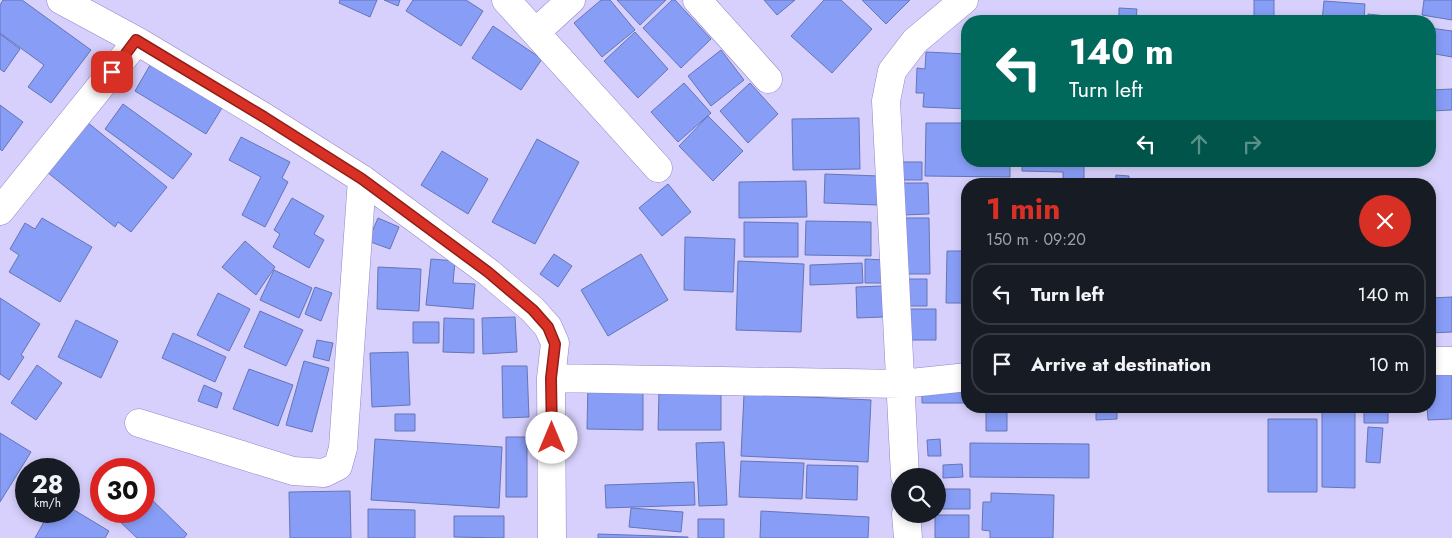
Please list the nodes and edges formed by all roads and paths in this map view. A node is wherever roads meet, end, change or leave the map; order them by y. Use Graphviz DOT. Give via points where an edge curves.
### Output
graph roads {
  1 [pos="60,0"];
  2 [pos="506,0"];
  3 [pos="571,0"];
  4 [pos="697,0"];
  5 [pos="964,0"];
  6 [pos="536,32"];
  7 [pos="136,40"];
  8 [pos="768,79"];
  9 [pos="658,168"];
  10 [pos="362,179"];
  11 [pos="0,211"];
  12 [pos="1436,361"];
  13 [pos="1452,361"];
  14 [pos="961,377"];
  15 [pos="551,378"];
  16 [pos="901,384"];
  17 [pos="140,423"];
  18 [pos="905,468"];
  19 [pos="907,523"];
  20 [pos="552,538"];
  21 [pos="908,538"];
  1 -- 7 [label="street"];
  2 -- 6 [label="street"];
  3 -- 6 [label="street"];
  4 -- 8 [label="street"];
  5 -- 16 [label="street" via="915,41 892,71 886,100"];
  6 -- 9 [label="street"];
  7 -- 10 [label="street"];
  7 -- 11 [label="street"];
  10 -- 15 [label="street" via="488,272 533,310 548,327 555,344"];
  10 -- 17 [label="street" via="343,448 338,466 324,473 293,471"];
  12 -- 13 [label="street"];
  14 -- 16 [label="street"];
  15 -- 16 [label="street"];
  15 -- 20 [label="street"];
  16 -- 18 [label="street"];
  19 -- 21 [label="street"];
}
